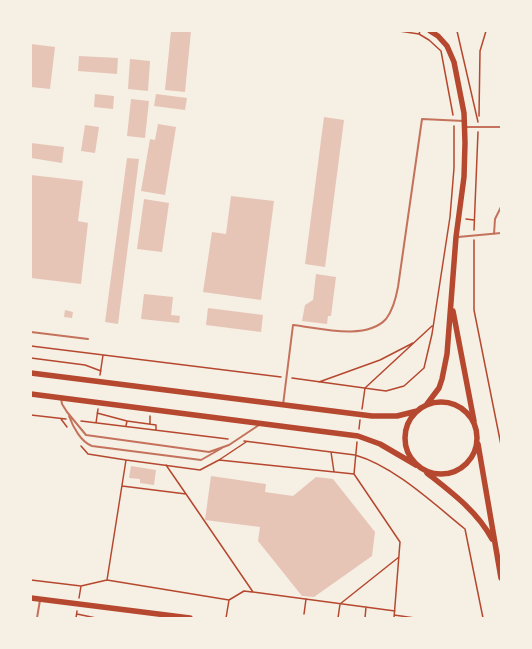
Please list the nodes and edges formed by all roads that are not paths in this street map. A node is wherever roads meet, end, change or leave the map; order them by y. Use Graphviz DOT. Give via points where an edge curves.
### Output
graph roads {
  1 [pos="430,31"];
  2 [pos="465,124"];
  3 [pos="501,127"];
  4 [pos="501,207"];
  5 [pos="501,233"];
  6 [pos="494,234"];
  7 [pos="456,237"];
  8 [pos="452,299"];
  9 [pos="31,332"];
  10 [pos="88,339"];
  11 [pos="31,373"];
  12 [pos="31,394"];
  13 [pos="61,398"];
  14 [pos="427,404"];
  15 [pos="283,405"];
  16 [pos="417,411"];
  17 [pos="71,420"];
  18 [pos="264,424"];
  19 [pos="476,428"];
  20 [pos="477,440"];
  21 [pos="229,445"];
  22 [pos="416,465"];
  23 [pos="425,471"];
  24 [pos="495,545"];
  25 [pos="501,578"];
  26 [pos="31,598"];
  27 [pos="40,599"];
  28 [pos="37,618"];
  29 [pos="190,618"];
  1 -- 2 [label="main road" via="439,35 454,62"];
  2 -- 3 [label="lane"];
  2 -- 7 [label="main road" via="464,177"];
  2 -- 15 [label="lane" via="422,119 398,288 386,319 378,325 357,331 293,324"];
  4 -- 6 [label="lane" via="495,219"];
  5 -- 6 [label="lane"];
  6 -- 7 [label="lane"];
  7 -- 8 [label="main road"];
  8 -- 14 [label="main road" via="445,367 439,388"];
  8 -- 19 [label="main road"];
  9 -- 10 [label="lane"];
  11 -- 15 [label="main road"];
  12 -- 13 [label="main road"];
  13 -- 17 [label="lane"];
  13 -- 18 [label="main road"];
  14 -- 16 [label="main road"];
  14 -- 19 [label="main road" via="451,403 470,417"];
  15 -- 16 [label="main road" via="384,417"];
  16 -- 22 [label="main road" via="409,420 405,431 408,455"];
  17 -- 21 [label="lane" via="86,435 209,452"];
  17 -- 21 [label="lane" via="87,444 92,446 201,460"];
  18 -- 21 [label="lane" via="258,425"];
  18 -- 22 [label="main road" via="358,436 380,444"];
  19 -- 20 [label="main road"];
  20 -- 23 [label="main road" via="471,459 460,469 446,474"];
  20 -- 24 [label="main road"];
  22 -- 23 [label="main road"];
  23 -- 24 [label="main road" via="474,514"];
  24 -- 25 [label="main road"];
  26 -- 27 [label="main road"];
  27 -- 28 [label="lane"];
  27 -- 29 [label="main road"];
}
